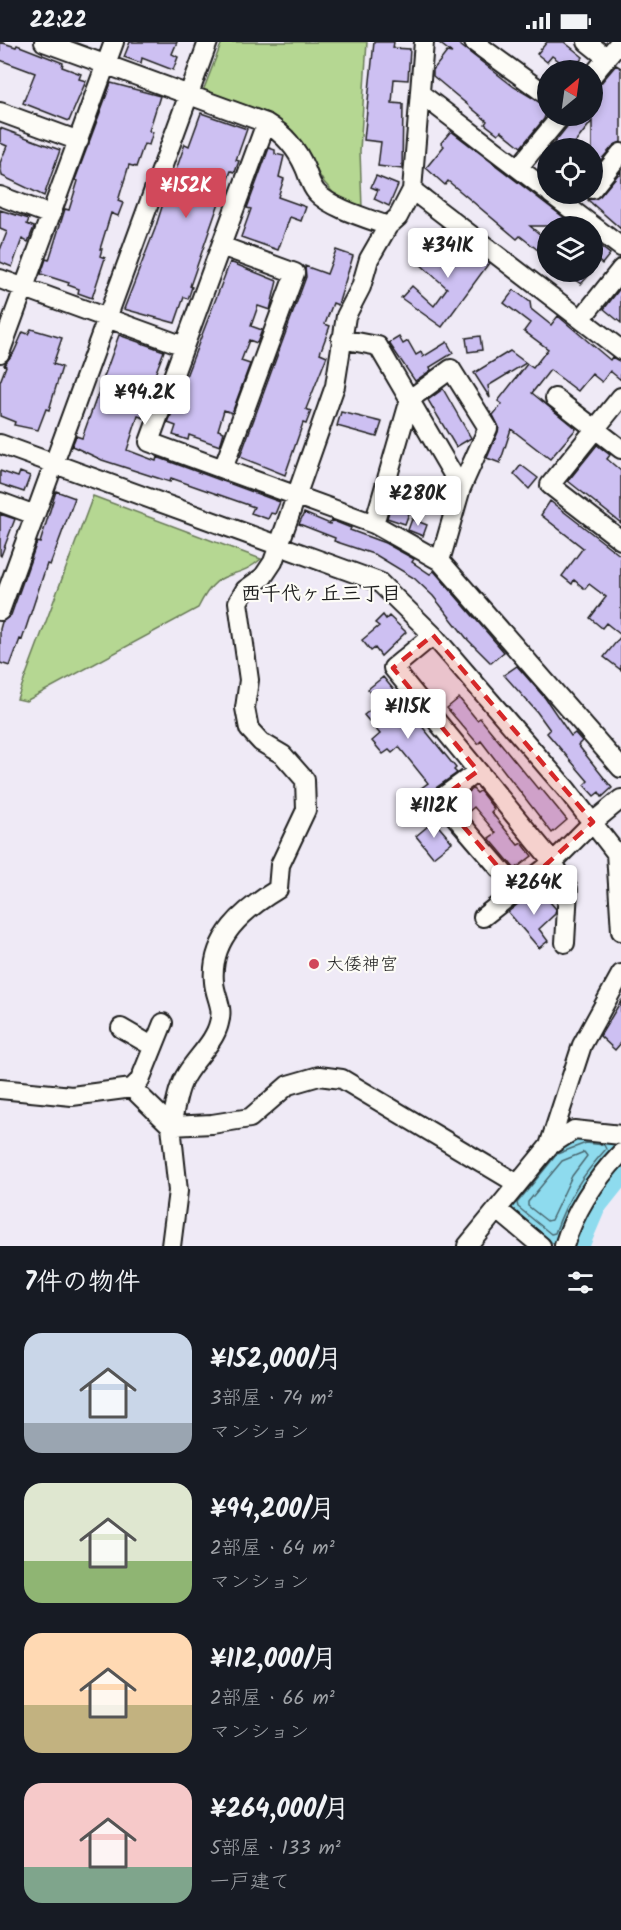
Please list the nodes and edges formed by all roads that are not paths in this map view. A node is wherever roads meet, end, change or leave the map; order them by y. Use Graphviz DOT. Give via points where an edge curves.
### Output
graph roads {
  1 [pos="44,42"];
  2 [pos="114,42"];
  3 [pos="208,42"];
  4 [pos="424,42"];
  5 [pos="474,42"];
  6 [pos="587,42"];
  7 [pos="620,42"];
  8 [pos="607,58"];
  9 [pos="603,63"];
  10 [pos="106,64"];
  11 [pos="537,88"];
  12 [pos="188,94"];
  13 [pos="422,94"];
  14 [pos="0,112"];
  15 [pos="266,123"];
  16 [pos="553,126"];
  17 [pos="78,141"];
  18 [pos="621,153"];
  19 [pos="518,168"];
  20 [pos="603,175"];
  21 [pos="537,183"];
  22 [pos="412,190"];
  23 [pos="0,196"];
  24 [pos="565,204"];
  25 [pos="581,204"];
  26 [pos="575,212"];
  27 [pos="51,215"];
  28 [pos="388,226"];
  29 [pos="221,246"];
  30 [pos="621,247"];
  31 [pos="621,269"];
  32 [pos="0,279"];
  33 [pos="24,288"];
  34 [pos="106,318"];
  35 [pos="582,318"];
  36 [pos="341,339"];
  37 [pos="184,346"];
  38 [pos="621,350"];
  39 [pos="0,352"];
  40 [pos="621,397"];
  41 [pos="555,398"];
  42 [pos="410,399"];
  43 [pos="595,429"];
  44 [pos="0,444"];
  45 [pos="621,449"];
  46 [pos="54,464"];
  47 [pos="223,469"];
  48 [pos="461,488"];
  49 [pos="295,496"];
  50 [pos="0,502"];
  51 [pos="35,515"];
  52 [pos="374,524"];
  53 [pos="621,540"];
  54 [pos="278,546"];
  55 [pos="440,561"];
  56 [pos="5,581"];
  57 [pos="0,611"];
  58 [pos="433,635"];
  59 [pos="621,768"];
  60 [pos="478,771"];
  61 [pos="621,799"];
  62 [pos="592,822"];
  63 [pos="553,862"];
  64 [pos="518,890"];
  65 [pos="483,917"];
  66 [pos="621,931"];
  67 [pos="565,943"];
  68 [pos="621,974"];
  69 [pos="163,1023"];
  70 [pos="122,1028"];
  71 [pos="152,1046"];
  72 [pos="132,1088"];
  73 [pos="0,1089"];
  74 [pos="171,1126"];
  75 [pos="621,1135"];
  76 [pos="549,1146"];
  77 [pos="621,1153"];
  78 [pos="518,1184"];
  79 [pos="498,1210"];
  80 [pos="171,1246"];
  81 [pos="467,1246"];
  82 [pos="542,1246"];
  83 [pos="564,1246"];
  1 -- 10 [label="street"];
  2 -- 10 [label="street"];
  3 -- 12 [label="street"];
  4 -- 13 [label="street"];
  5 -- 11 [label="street"];
  6 -- 8 [label="street"];
  7 -- 8 [label="street"];
  8 -- 9 [label="street"];
  10 -- 12 [label="street"];
  10 -- 17 [label="street"];
  12 -- 15 [label="street"];
  12 -- 34 [label="street"];
  13 -- 19 [label="street"];
  13 -- 22 [label="street"];
  14 -- 17 [label="street"];
  15 -- 28 [label="street" via="282,133 294,149 319,195"];
  15 -- 29 [label="street"];
  16 -- 19 [label="street"];
  17 -- 27 [label="street"];
  18 -- 20 [label="street"];
  19 -- 21 [label="street"];
  22 -- 28 [label="street" via="398,217"];
  22 -- 35 [label="street"];
  23 -- 27 [label="street"];
  24 -- 26 [label="street"];
  25 -- 26 [label="street"];
  26 -- 30 [label="street"];
  27 -- 33 [label="street"];
  28 -- 36 [label="street" via="345,316"];
  29 -- 37 [label="street"];
  29 -- 47 [label="street" via="295,273"];
  31 -- 35 [label="street"];
  32 -- 33 [label="street"];
  33 -- 34 [label="street"];
  33 -- 39 [label="street"];
  34 -- 37 [label="street"];
  34 -- 46 [label="street"];
  35 -- 38 [label="street"];
  36 -- 42 [label="street" via="378,346"];
  36 -- 49 [label="street" via="336,386"];
  37 -- 47 [label="street" via="149,442"];
  40 -- 43 [label="street"];
  41 -- 43 [label="street"];
  42 -- 48 [label="street"];
  42 -- 48 [label="street" via="451,369 488,428"];
  42 -- 52 [label="street"];
  43 -- 45 [label="street"];
  43 -- 53 [label="street" via="550,485"];
  44 -- 46 [label="street"];
  46 -- 51 [label="street"];
  46 -- 54 [label="street"];
  47 -- 49 [label="street"];
  48 -- 55 [label="street"];
  49 -- 52 [label="street"];
  49 -- 54 [label="street"];
  50 -- 51 [label="street"];
  51 -- 56 [label="street"];
  52 -- 55 [label="street"];
  54 -- 58 [label="street" via="380,582"];
  54 -- 74 [label="street" via="268,570 245,590 238,602 249,680 245,708 249,729 261,742 283,755 305,780 306,810 280,865 278,889 252,905 229,928 214,962 214,985 221,1005 219,1023 185,1075"];
  55 -- 59 [label="street"];
  56 -- 57 [label="street"];
  58 -- 60 [label="street" via="393,668"];
  58 -- 62 [label="street"];
  60 -- 63 [label="street"];
  60 -- 64 [label="street" via="440,800"];
  61 -- 62 [label="street"];
  62 -- 63 [label="street"];
  62 -- 66 [label="street" via="616,853"];
  63 -- 64 [label="street"];
  63 -- 67 [label="street" via="568,889"];
  64 -- 65 [label="street"];
  68 -- 76 [label="street" via="582,1045"];
  69 -- 71 [label="street"];
  70 -- 71 [label="street"];
  71 -- 72 [label="street" via="140,1080"];
  72 -- 73 [label="street" via="72,1096"];
  72 -- 74 [label="street"];
  74 -- 78 [label="street" via="250,1118 288,1085 319,1076 342,1079"];
  74 -- 80 [label="street" via="178,1191"];
  75 -- 76 [label="street" via="574,1130"];
  76 -- 78 [label="street"];
  77 -- 83 [label="street" via="599,1176"];
  78 -- 79 [label="street"];
  79 -- 81 [label="street"];
  79 -- 82 [label="street"];
}
